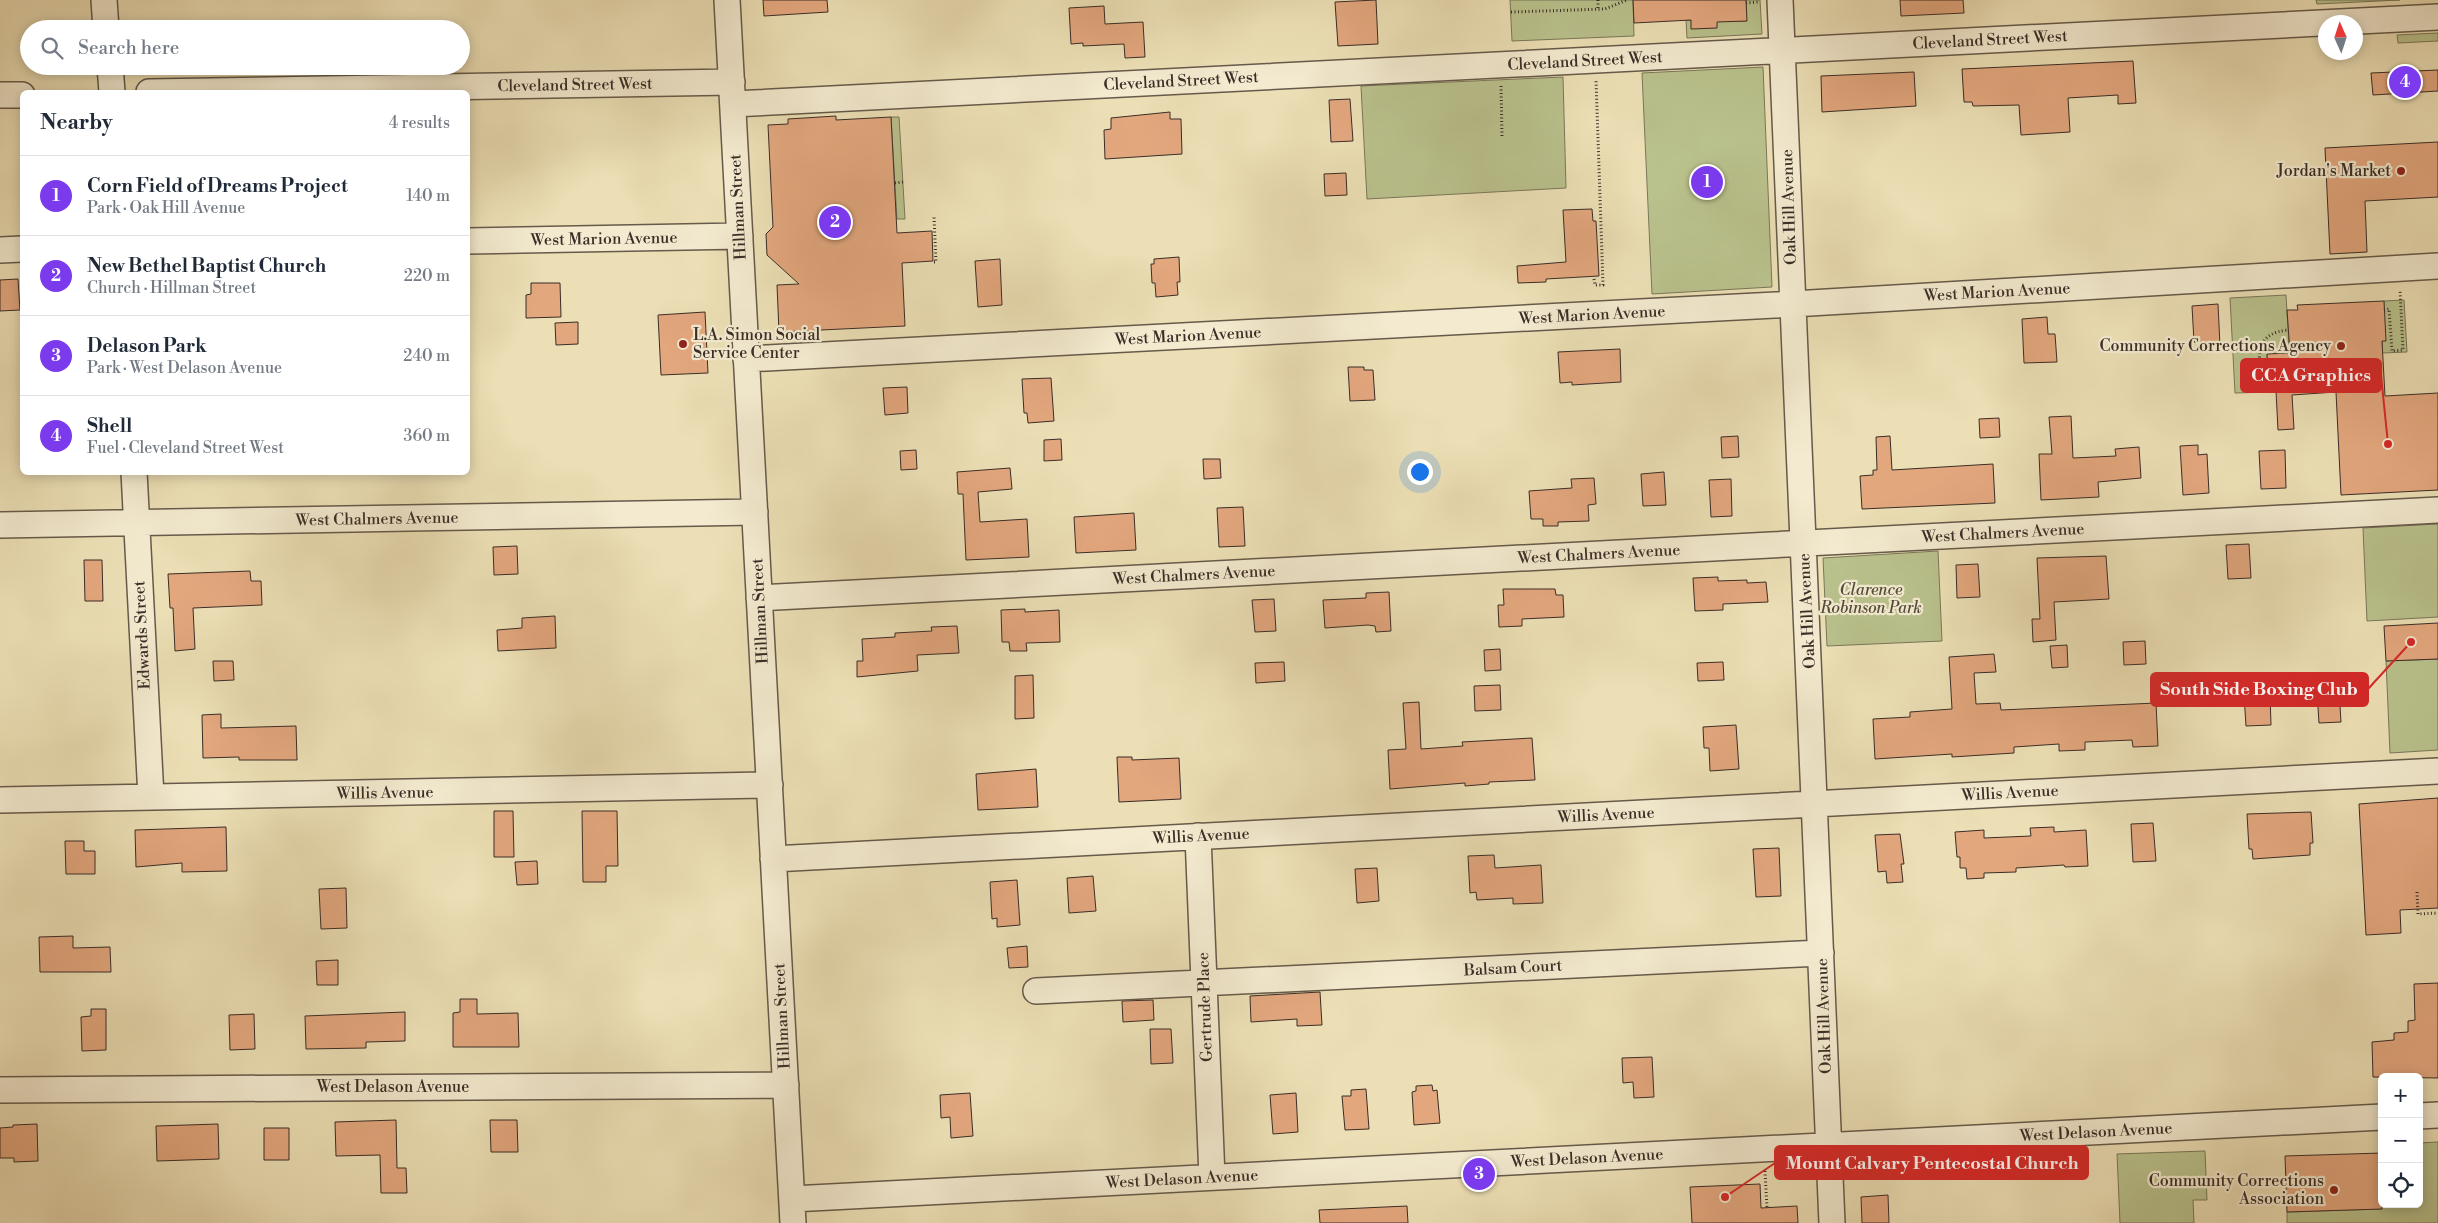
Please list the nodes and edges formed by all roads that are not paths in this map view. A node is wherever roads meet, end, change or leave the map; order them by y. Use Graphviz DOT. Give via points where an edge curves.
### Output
graph roads {
  1 [pos="104,0"];
  2 [pos="727,0"];
  3 [pos="1780,0"];
  4 [pos="2438,17"];
  5 [pos="105,20"];
  6 [pos="1782,51"];
  7 [pos="111,75"];
  8 [pos="112,90"];
  9 [pos="470,93"];
  10 [pos="732,93"];
  11 [pos="0,95"];
  12 [pos="20,95"];
  13 [pos="740,236"];
  14 [pos="470,241"];
  15 [pos="20,249"];
  16 [pos="0,250"];
  17 [pos="2438,266"];
  18 [pos="1793,304"];
  19 [pos="746,358"];
  20 [pos="134,475"];
  21 [pos="2438,510"];
  22 [pos="755,512"];
  23 [pos="136,523"];
  24 [pos="0,525"];
  25 [pos="1804,543"];
  26 [pos="760,598"];
  27 [pos="2438,770"];
  28 [pos="770,785"];
  29 [pos="151,798"];
  30 [pos="0,800"];
  31 [pos="1815,804"];
  32 [pos="1198,836"];
  33 [pos="774,859"];
  34 [pos="1821,953"];
  35 [pos="1204,983"];
  36 [pos="1036,991"];
  37 [pos="786,1085"];
  38 [pos="0,1090"];
  39 [pos="2438,1115"];
  40 [pos="2423,1116"];
  41 [pos="2378,1118"];
  42 [pos="1829,1146"];
  43 [pos="1212,1177"];
  44 [pos="792,1211"];
  45 [pos="1832,1223"];
  1 -- 5 [label="street"];
  2 -- 10 [label="street, Hillman Street"];
  3 -- 6 [label="street, Oak Hill Avenue"];
  4 -- 6 [label="street, Cleveland Street West"];
  6 -- 10 [label="street, Cleveland Street West" via="1500,65"];
  6 -- 18 [label="street, Oak Hill Avenue"];
  7 -- 8 [label="street"];
  9 -- 10 [label="street, Cleveland Street West"];
  10 -- 13 [label="street, Hillman Street"];
  11 -- 12 [label="street"];
  13 -- 14 [label="street, West Marion Avenue"];
  13 -- 19 [label="street, Hillman Street"];
  15 -- 16 [label="street"];
  17 -- 18 [label="street, West Marion Avenue"];
  18 -- 19 [label="street, West Marion Avenue"];
  18 -- 25 [label="street, Oak Hill Avenue"];
  19 -- 22 [label="street, Hillman Street"];
  20 -- 23 [label="street, Edwards Street"];
  21 -- 25 [label="street, West Chalmers Avenue"];
  22 -- 23 [label="street, West Chalmers Avenue"];
  22 -- 26 [label="street, Hillman Street"];
  23 -- 24 [label="street, West Chalmers Avenue"];
  23 -- 29 [label="street, Edwards Street"];
  25 -- 26 [label="street, West Chalmers Avenue"];
  25 -- 31 [label="street, Oak Hill Avenue"];
  26 -- 28 [label="street, Hillman Street"];
  27 -- 31 [label="street, Willis Avenue"];
  28 -- 29 [label="street, Willis Avenue"];
  28 -- 33 [label="street, Hillman Street"];
  29 -- 30 [label="street, Willis Avenue"];
  31 -- 32 [label="street, Willis Avenue"];
  31 -- 34 [label="street, Oak Hill Avenue"];
  32 -- 33 [label="street, Willis Avenue"];
  32 -- 35 [label="street, Gertrude Place"];
  33 -- 37 [label="street, Hillman Street"];
  34 -- 35 [label="street, Balsam Court"];
  34 -- 42 [label="street, Oak Hill Avenue"];
  35 -- 36 [label="street, Balsam Court"];
  35 -- 43 [label="street, Gertrude Place"];
  37 -- 38 [label="street, West Delason Avenue"];
  37 -- 44 [label="street, Hillman Street"];
  39 -- 40 [label="street"];
  41 -- 42 [label="street, West Delason Avenue"];
  42 -- 43 [label="street, West Delason Avenue"];
  42 -- 45 [label="street, Oak Hill Avenue"];
  43 -- 44 [label="street, West Delason Avenue"];
}
